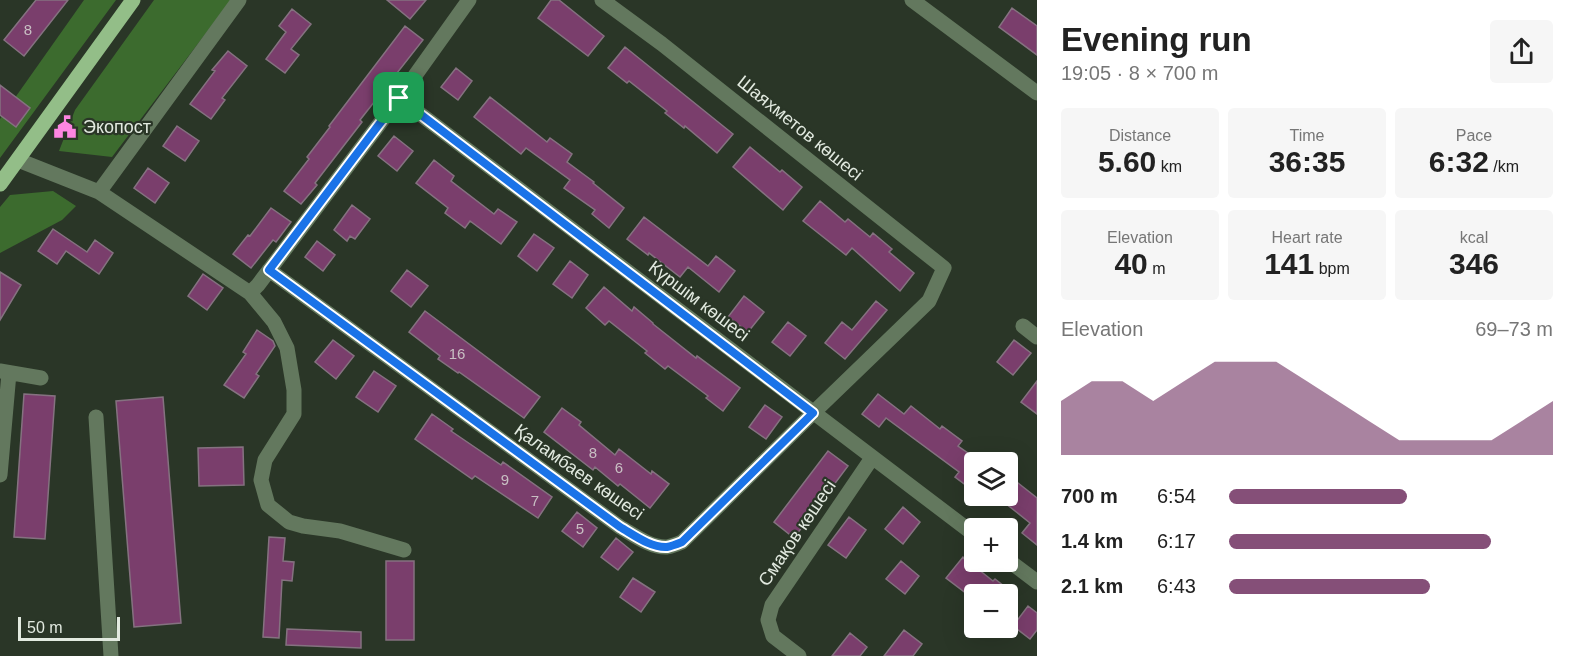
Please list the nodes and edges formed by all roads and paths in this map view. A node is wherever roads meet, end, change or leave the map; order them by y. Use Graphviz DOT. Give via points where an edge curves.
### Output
graph roads {
  1 [pos="133,0"];
  2 [pos="239,0"];
  3 [pos="469,0"];
  4 [pos="602,0"];
  5 [pos="912,0"];
  6 [pos="1037,93"];
  7 [pos="399,98"];
  8 [pos="18,160"];
  9 [pos="0,184"];
  10 [pos="99,192"];
  11 [pos="269,270"];
  12 [pos="250,293"];
  13 [pos="929,301"];
  14 [pos="1023,326"];
  15 [pos="1037,336"];
  16 [pos="4,372"];
  17 [pos="40,378"];
  18 [pos="813,413"];
  19 [pos="96,417"];
  20 [pos="872,458"];
  21 [pos="0,475"];
  22 [pos="964,527"];
  23 [pos="404,550"];
  24 [pos="1018,568"];
  25 [pos="1037,582"];
  26 [pos="111,656"];
  27 [pos="799,656"];
  1 -- 8 [label="main road"];
  2 -- 10 [label="street"];
  3 -- 7 [label="street"];
  4 -- 13 [label="street, Шаяхметов көшесі" via="944,268"];
  5 -- 6 [label="street"];
  7 -- 11 [label="street"];
  7 -- 18 [label="street, Күршім көшесі"];
  8 -- 9 [label="main road"];
  8 -- 10 [label="street"];
  10 -- 12 [label="street"];
  11 -- 12 [label="street"];
  11 -- 18 [label="street, Қаламбаев көшесі" via="620,527 655,545 667,547 682,542"];
  12 -- 23 [label="street" via="274,322 287,348 294,390 294,414 265,460 261,480 268,505 289,522 340,531"];
  13 -- 18 [label="street, Қаламбаев көшесі"];
  14 -- 15 [label="street"];
  16 -- 17 [label="street"];
  16 -- 21 [label="street"];
  18 -- 20 [label="street, Күршім көшесі"];
  19 -- 26 [label="street"];
  20 -- 22 [label="street, Күршім көшесі"];
  20 -- 27 [label="street, Смақов көшесі" via="772,604 768,620 773,636"];
  24 -- 25 [label="street"];
}
